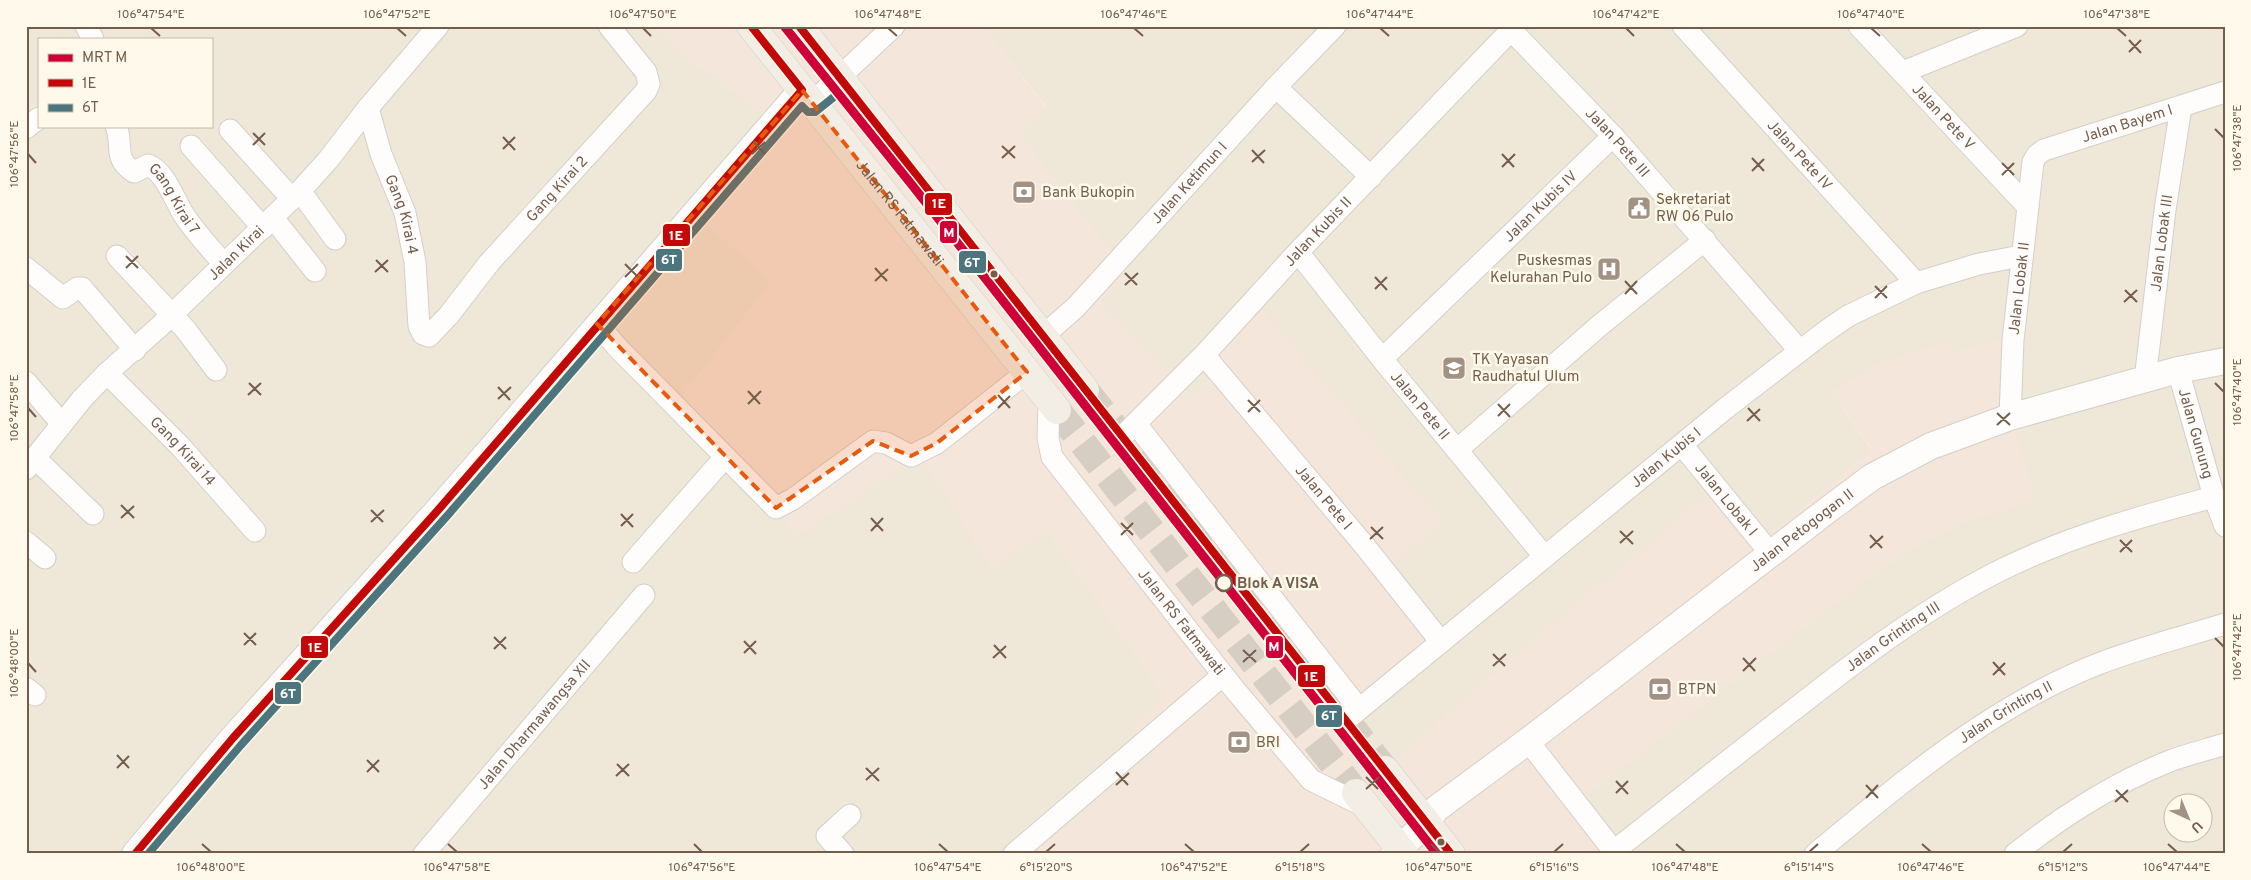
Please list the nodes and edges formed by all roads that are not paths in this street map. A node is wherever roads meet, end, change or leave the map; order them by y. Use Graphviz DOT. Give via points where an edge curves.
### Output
graph roads {
  1 [pos="86,26"];
  2 [pos="438,26"];
  3 [pos="609,26"];
  4 [pos="750,26"];
  5 [pos="799,26"];
  6 [pos="894,26"];
  7 [pos="1683,26"];
  8 [pos="1859,26"];
  9 [pos="2017,26"];
  10 [pos="1333,27"];
  11 [pos="1513,28"];
  12 [pos="92,38"];
  13 [pos="1903,72"];
  14 [pos="840,78"];
  15 [pos="1276,87"];
  16 [pos="2225,92"];
  17 [pos="807,96"];
  18 [pos="2182,107"];
  19 [pos="368,108"];
  20 [pos="38,119"];
  21 [pos="26,128"];
  22 [pos="117,128"];
  23 [pos="230,130"];
  24 [pos="1613,136"];
  25 [pos="191,146"];
  26 [pos="2033,162"];
  27 [pos="1371,177"];
  28 [pos="296,195"];
  29 [pos="2028,207"];
  30 [pos="268,223"];
  31 [pos="335,239"];
  32 [pos="1705,240"];
  33 [pos="1298,252"];
  34 [pos="117,256"];
  35 [pos="2021,256"];
  36 [pos="223,264"];
  37 [pos="26,268"];
  38 [pos="315,271"];
  39 [pos="1916,284"];
  40 [pos="171,316"];
  41 [pos="597,324"];
  42 [pos="419,326"];
  43 [pos="1043,336"];
  44 [pos="135,350"];
  45 [pos="1800,350"];
  46 [pos="1204,355"];
  47 [pos="1382,359"];
  48 [pos="2225,361"];
  49 [pos="216,370"];
  50 [pos="2178,370"];
  51 [pos="1027,372"];
  52 [pos="107,373"];
  53 [pos="2145,380"];
  54 [pos="26,382"];
  55 [pos="1085,390"];
  56 [pos="1053,405"];
  57 [pos="2010,417"];
  58 [pos="62,424"];
  59 [pos="1682,445"];
  60 [pos="1457,450"];
  61 [pos="725,457"];
  62 [pos="30,463"];
  63 [pos="2214,497"];
  64 [pos="93,514"];
  65 [pos="2225,526"];
  66 [pos="255,532"];
  67 [pos="26,542"];
  68 [pos="1771,554"];
  69 [pos="1544,556"];
  70 [pos="45,558"];
  71 [pos="634,562"];
  72 [pos="644,594"];
  73 [pos="2225,624"];
  74 [pos="1441,642"];
  75 [pos="1224,675"];
  76 [pos="1353,715"];
  77 [pos="1528,741"];
  78 [pos="2225,744"];
  79 [pos="1385,770"];
  80 [pos="1361,800"];
  81 [pos="1426,814"];
  82 [pos="850,815"];
  83 [pos="1399,852"];
  84 [pos="1615,853"];
  85 [pos="135,854"];
  86 [pos="424,854"];
  87 [pos="843,854"];
  88 [pos="1014,854"];
  89 [pos="1451,854"];
  90 [pos="1815,854"];
  91 [pos="2015,854"];
  1 -- 12 [label="street"];
  2 -- 19 [label="street, Jalan Kirai"];
  3 -- 42 [label="street, Gang Kirai 2" via="646,72 649,84 646,91 489,263 438,328 426,336"];
  4 -- 17 [label="main road, Jalan RS Fatmawati"];
  5 -- 14 [label="main road"];
  6 -- 14 [label="street"];
  7 -- 39 [label="street, Jalan Pete IV"];
  8 -- 13 [label="street, Jalan Pete V"];
  9 -- 13 [label="street"];
  10 -- 15 [label="street, Jalan Ketimun I"];
  11 -- 24 [label="street, Jalan Pete III"];
  11 -- 27 [label="street, Jalan Kubis II"];
  13 -- 29 [label="street, Jalan Pete V"];
  14 -- 17 [label="street"];
  14 -- 43 [label="main road"];
  15 -- 27 [label="street"];
  15 -- 43 [label="street, Jalan Ketimun I" via="1076,307"];
  16 -- 18 [label="street, Jalan Bayem I"];
  17 -- 41 [label="street"];
  17 -- 51 [label="main road, Jalan RS Fatmawati"];
  18 -- 26 [label="street, Jalan Bayem I" via="2044,150"];
  18 -- 53 [label="street, Jalan Lobak III" via="2165,210"];
  19 -- 28 [label="street, Jalan Kirai"];
  19 -- 42 [label="street, Gang Kirai 4" via="381,154 405,213 416,262"];
  20 -- 21 [label="street"];
  22 -- 36 [label="street, Gang Kirai 7" via="119,154 125,164 134,172 148,165 153,167 184,215"];
  23 -- 28 [label="street"];
  24 -- 32 [label="street, Jalan Pete III"];
  24 -- 47 [label="street, Jalan Kubis IV"];
  25 -- 30 [label="street"];
  26 -- 29 [label="street, Jalan Lobak II"];
  27 -- 33 [label="street, Jalan Kubis II"];
  28 -- 30 [label="street, Jalan Kirai"];
  28 -- 31 [label="street"];
  29 -- 35 [label="street, Jalan Lobak II"];
  30 -- 36 [label="street, Jalan Kirai"];
  30 -- 38 [label="street"];
  32 -- 45 [label="street, Jalan Pete III"];
  32 -- 60 [label="street"];
  33 -- 46 [label="street, Jalan Kubis II"];
  33 -- 47 [label="street, Jalan Pete II"];
  34 -- 40 [label="street"];
  35 -- 39 [label="street, Jalan Kubis I" via="1979,264"];
  35 -- 57 [label="street, Jalan Lobak II"];
  36 -- 40 [label="street, Jalan Kirai"];
  37 -- 44 [label="street" via="64,298 82,288"];
  39 -- 45 [label="street, Jalan Kubis I" via="1848,316"];
  40 -- 44 [label="street, Jalan Kirai"];
  40 -- 49 [label="street" via="186,330"];
  41 -- 61 [label="street"];
  41 -- 85 [label="street"];
  43 -- 55 [label="main road"];
  44 -- 52 [label="street, Jalan Kirai"];
  45 -- 59 [label="street, Jalan Kubis I"];
  46 -- 74 [label="street, Jalan Pete I"];
  46 -- 76 [label="street, Jalan Kubis II" via="1129,430"];
  47 -- 60 [label="street, Jalan Pete II"];
  48 -- 50 [label="street, Jalan Petogogan II"];
  50 -- 53 [label="street, Jalan Petogogan II"];
  50 -- 63 [label="street, Jalan Gunung"];
  51 -- 56 [label="main road, Jalan RS Fatmawati"];
  51 -- 61 [label="street" via="937,443 911,456 886,443 873,441 776,508"];
  52 -- 58 [label="street, Jalan Kirai"];
  52 -- 66 [label="street, Gang Kirai 14" via="180,446"];
  53 -- 57 [label="street, Jalan Petogogan II"];
  54 -- 58 [label="street"];
  56 -- 75 [label="street, Jalan RS Fatmawati" via="1048,438 1052,457"];
  57 -- 68 [label="street, Jalan Petogogan II" via="1931,446 1872,477"];
  58 -- 62 [label="street, Jalan Kirai"];
  59 -- 68 [label="street, Jalan Lobak I"];
  59 -- 69 [label="street, Jalan Kubis I"];
  60 -- 69 [label="street, Jalan Pete II"];
  61 -- 71 [label="street"];
  62 -- 64 [label="street"];
  63 -- 65 [label="street, Jalan Gunung"];
  63 -- 84 [label="street, Jalan Grinting III" via="2132,519 2065,543 2002,570 1922,616 1875,646"];
  67 -- 70 [label="street"];
  68 -- 77 [label="street, Jalan Petogogan II"];
  69 -- 74 [label="street, Jalan Kubis I"];
  72 -- 86 [label="street, Jalan Dharmawangsa XII"];
  73 -- 90 [label="street, Jalan Grinting II" via="2098,664 2040,691 1983,724 1928,762"];
  74 -- 76 [label="street, Jalan Kubis I"];
  75 -- 80 [label="street, Jalan RS Fatmawati" via="1311,780"];
  75 -- 88 [label="street"];
  77 -- 81 [label="street, Jalan Petogogan II"];
  77 -- 84 [label="street"];
  78 -- 91 [label="street" via="2169,762 2120,785 2042,832"];
  79 -- 81 [label="main road"];
  80 -- 83 [label="main road, Jalan RS Fatmawati"];
  81 -- 83 [label="street, Jalan Petogogan II"];
  81 -- 89 [label="main road"];
  82 -- 87 [label="street" via="827,836"];
}
